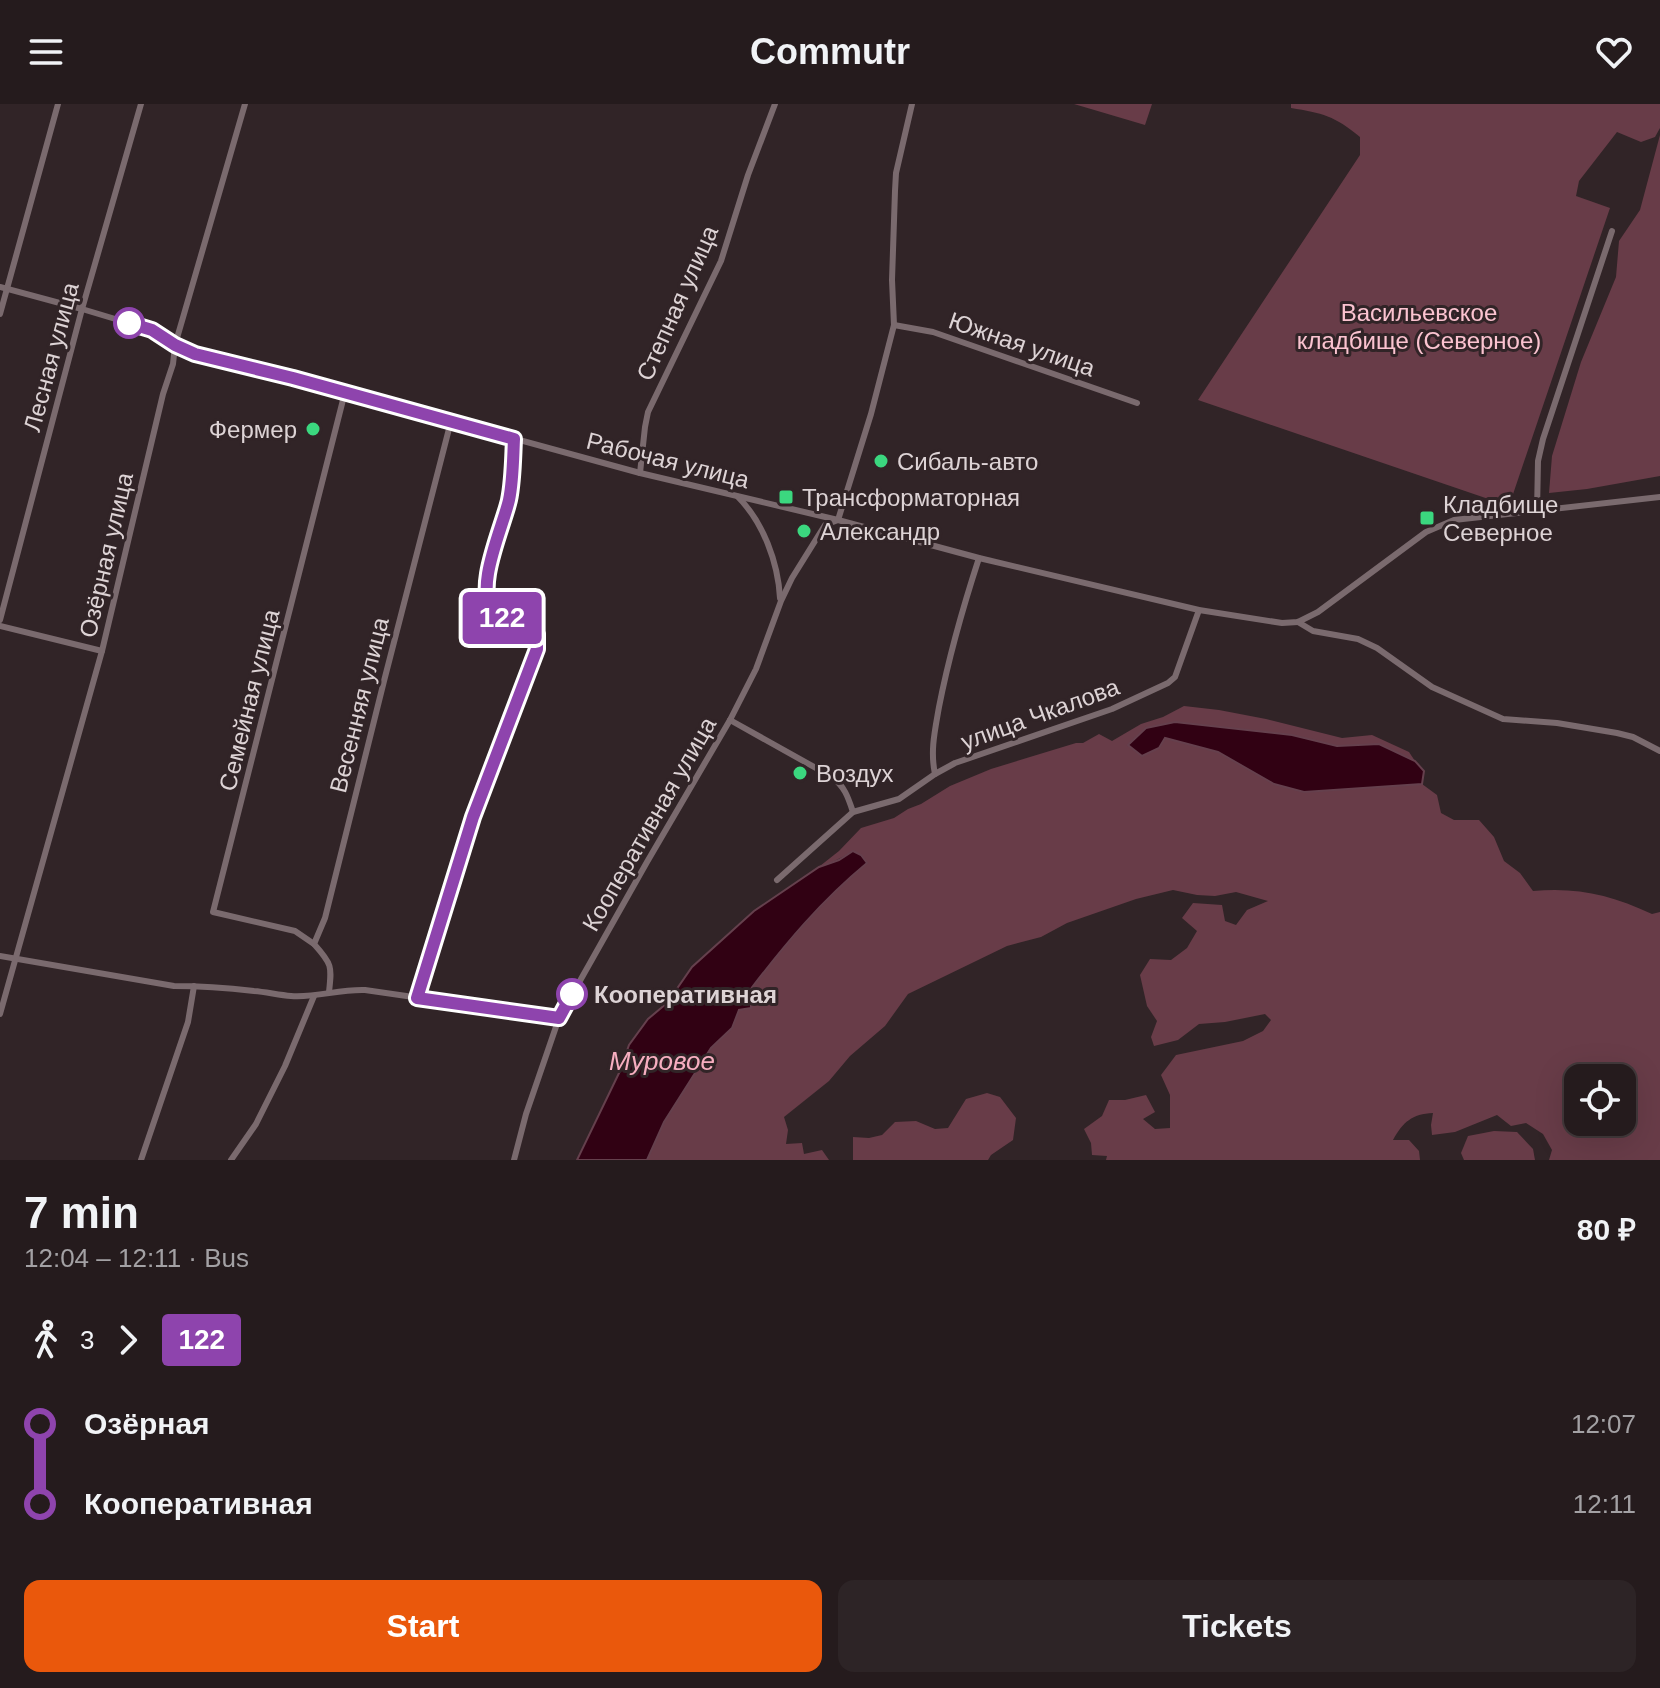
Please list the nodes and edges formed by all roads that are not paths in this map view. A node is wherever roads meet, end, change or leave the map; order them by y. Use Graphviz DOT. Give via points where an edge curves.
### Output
graph roads {
  1 [pos="58,104"];
  2 [pos="141,104"];
  3 [pos="245,104"];
  4 [pos="775,104"];
  5 [pos="912,104"];
  6 [pos="1612,231"];
  7 [pos="3,288"];
  8 [pos="82,309"];
  9 [pos="0,314"];
  10 [pos="894,325"];
  11 [pos="175,345"];
  12 [pos="345,392"];
  13 [pos="1137,403"];
  14 [pos="451,421"];
  15 [pos="514,439"];
  16 [pos="640,473"];
  17 [pos="738,497"];
  18 [pos="1660,497"];
  19 [pos="1537,512"];
  20 [pos="838,520"];
  21 [pos="979,558"];
  22 [pos="781,601"];
  23 [pos="1199,610"];
  24 [pos="1298,622"];
  25 [pos="0,623"];
  26 [pos="102,651"];
  27 [pos="730,720"];
  28 [pos="1660,751"];
  29 [pos="935,774"];
  30 [pos="853,812"];
  31 [pos="777,880"];
  32 [pos="314,944"];
  33 [pos="0,956"];
  34 [pos="14,959"];
  35 [pos="194,986"];
  36 [pos="329,992"];
  37 [pos="314,996"];
  38 [pos="417,998"];
  39 [pos="0,1014"];
  40 [pos="559,1018"];
  41 [pos="141,1160"];
  42 [pos="231,1160"];
  43 [pos="514,1160"];
  1 -- 7 [label="street"];
  2 -- 8 [label="street, Лесная улица"];
  3 -- 11 [label="street, Озёрная улица"];
  4 -- 16 [label="street, Степная улица" via="721,261 648,412"];
  5 -- 10 [label="street" via="896,173"];
  6 -- 19 [label="street" via="1543,439"];
  7 -- 8 [label="street, Рабочая улица"];
  7 -- 9 [label="street"];
  8 -- 11 [label="street, Рабочая улица" via="152,330"];
  8 -- 25 [label="street, Лесная улица"];
  10 -- 13 [label="street, Южная улица" via="933,332"];
  10 -- 20 [label="street"];
  11 -- 12 [label="street, Рабочая улица"];
  11 -- 26 [label="street, Озёрная улица"];
  12 -- 14 [label="street, Рабочая улица"];
  12 -- 32 [label="street, Семейная улица" via="213,912 295,931"];
  14 -- 15 [label="street, Рабочая улица"];
  14 -- 32 [label="street, Весенняя улица" via="325,918"];
  15 -- 16 [label="street, Рабочая улица"];
  15 -- 38 [label="street" via="509,500 486,592 492,611 537,635 537,649 473,817"];
  16 -- 17 [label="street, Рабочая улица"];
  17 -- 20 [label="street, Рабочая улица"];
  17 -- 22 [label="street" via="761,528"];
  18 -- 19 [label="street"];
  19 -- 24 [label="street" via="1454,520 1426,532"];
  20 -- 21 [label="street, Рабочая улица"];
  20 -- 22 [label="street, Кооперативная улица" via="825,525"];
  21 -- 23 [label="street, Рабочая улица"];
  21 -- 29 [label="street" via="945,676 932,757"];
  22 -- 27 [label="street, Кооперативная улица"];
  23 -- 24 [label="street, Рабочая улица"];
  23 -- 29 [label="street, улица Чкалова" via="1175,677 1168,683"];
  24 -- 28 [label="street, Рабочая улица" via="1313,631 1358,639 1432,687 1503,719 1617,733"];
  25 -- 26 [label="street"];
  26 -- 34 [label="street, Озёрная улица"];
  27 -- 30 [label="street" via="832,777 848,795"];
  27 -- 40 [label="street, Кооперативная улица"];
  29 -- 30 [label="street, улица Чкалова" via="899,799"];
  30 -- 31 [label="street, улица Чкалова"];
  32 -- 36 [label="street" via="332,969"];
  33 -- 34 [label="street"];
  34 -- 35 [label="street"];
  34 -- 39 [label="street, Озёрная улица"];
  35 -- 37 [label="street"];
  35 -- 41 [label="street" via="188,1022"];
  36 -- 37 [label="street"];
  36 -- 38 [label="street" via="365,990"];
  37 -- 42 [label="street" via="256,1124"];
  38 -- 40 [label="street"];
  40 -- 43 [label="street, Кооперативная улица"];
}
